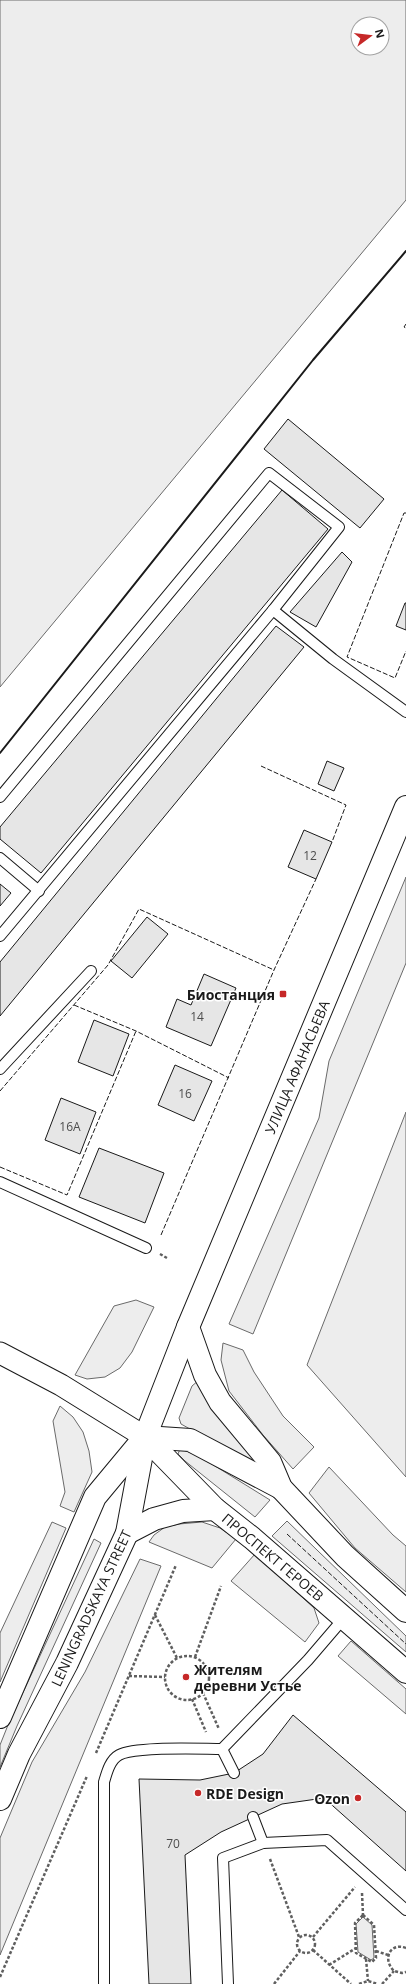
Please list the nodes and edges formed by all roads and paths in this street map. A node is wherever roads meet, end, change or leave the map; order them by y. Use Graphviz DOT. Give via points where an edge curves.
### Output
graph roads {
  1 [pos="273,610"];
  2 [pos="406,712"];
  3 [pos="0,797"];
  4 [pos="406,807"];
  5 [pos="0,858"];
  6 [pos="39,891"];
  7 [pos="0,936"];
  8 [pos="91,971"];
  9 [pos="0,1069"];
  10 [pos="0,1182"];
  11 [pos="146,1248"];
  12 [pos="188,1327"];
  13 [pos="0,1353"];
  14 [pos="145,1437"];
  15 [pos="281,1488"];
  16 [pos="215,1509"];
  17 [pos="128,1533"];
  18 [pos="221,1586"];
  19 [pos="406,1611"];
  20 [pos="155,1614"];
  21 [pos="344,1618"];
  22 [pos="195,1657"];
  23 [pos="177,1658"];
  24 [pos="406,1672"];
  25 [pos="129,1676"];
  26 [pos="165,1677"];
  27 [pos="203,1693"];
  28 [pos="192,1699"];
  29 [pos="2,1708"];
  30 [pos="219,1728"];
  31 [pos="206,1733"];
  32 [pos="222,1749"];
  33 [pos="234,1773"];
  34 [pos="0,1798"];
  35 [pos="253,1817"];
  36 [pos="263,1843"];
  37 [pos="364,1878"];
  38 [pos="406,1910"];
  39 [pos="363,1915"];
  40 [pos="299,1937"];
  41 [pos="313,1937"];
  42 [pos="356,1948"];
  43 [pos="406,1948"];
  44 [pos="313,1950"];
  45 [pos="300,1951"];
  46 [pos="375,1951"];
  47 [pos="388,1955"];
  48 [pos="366,1959"];
  49 [pos="330,1965"];
  50 [pos="394,1971"];
  51 [pos="406,1972"];
  52 [pos="368,1981"];
  53 [pos="104,1984"];
  54 [pos="228,1984"];
  55 [pos="274,1984"];
  56 [pos="351,1984"];
  57 [pos="359,1984"];
  58 [pos="378,1984"];
  59 [pos="382,1984"];
  1 -- 2 [label="lane" via="333,659"];
  1 -- 3 [label="lane" via="339,527 269,473"];
  1 -- 6 [label="lane"];
  4 -- 12 [label="main road, УЛИЦА АФАНАСЬЕВА"];
  5 -- 6 [label="lane"];
  6 -- 7 [label="lane"];
  8 -- 9 [label="lane"];
  10 -- 11 [label="lane"];
  12 -- 14 [label="main road, УЛИЦА АФАНАСЬЕВА"];
  12 -- 15 [label="main road" via="205,1375 220,1402 270,1462"];
  13 -- 14 [label="street" via="61,1385"];
  14 -- 15 [label="main road" via="190,1440"];
  14 -- 16 [label="main road, ПРОСПЕКТ ГЕРОЕВ"];
  14 -- 17 [label="main road, LENINGRADSKAYA STREET"];
  14 -- 29 [label="main road" via="95,1496"];
  15 -- 19 [label="main road" via="345,1556"];
  16 -- 17 [label="main road" via="183,1511 154,1520"];
  16 -- 21 [label="main road, ПРОСПЕКТ ГЕРОЕВ"];
  17 -- 34 [label="main road, LENINGRADSKAYA STREET" via="67,1663 19,1754"];
  18 -- 22 [label="path"];
  20 -- 23 [label="path"];
  21 -- 24 [label="main road, ПРОСПЕКТ ГЕРОЕВ"];
  21 -- 32 [label="lane" via="308,1660"];
  22 -- 23 [label="path"];
  22 -- 27 [label="path" via="207,1669 209,1677 208,1686"];
  23 -- 26 [label="path" via="167,1670"];
  25 -- 26 [label="path"];
  26 -- 28 [label="path" via="167,1685 176,1696"];
  27 -- 28 [label="path"];
  27 -- 30 [label="path"];
  28 -- 31 [label="path"];
  32 -- 33 [label="lane"];
  32 -- 53 [label="lane" via="133,1751 118,1755 109,1765 104,1782"];
  35 -- 36 [label="lane"];
  36 -- 37 [label="lane" via="327,1840"];
  36 -- 40 [label="path"];
  36 -- 54 [label="lane" via="223,1858"];
  37 -- 38 [label="lane"];
  37 -- 39 [label="path"];
  37 -- 41 [label="path"];
  39 -- 42 [label="path" via="354,1923"];
  39 -- 46 [label="path" via="374,1925"];
  40 -- 41 [label="path" via="306,1934"];
  40 -- 45 [label="path" via="297,1944"];
  41 -- 44 [label="path" via="316,1944"];
  42 -- 48 [label="path" via="356,1953"];
  42 -- 49 [label="path"];
  43 -- 47 [label="path" via="398,1947"];
  44 -- 45 [label="path" via="306,1953"];
  44 -- 49 [label="path"];
  45 -- 55 [label="path"];
  46 -- 47 [label="path"];
  46 -- 48 [label="path" via="376,1958 372,1962"];
  47 -- 50 [label="path" via="387,1962"];
  48 -- 52 [label="path"];
  49 -- 56 [label="path"];
  50 -- 51 [label="path"];
  50 -- 59 [label="path"];
  52 -- 57 [label="path"];
  52 -- 58 [label="path"];
}
